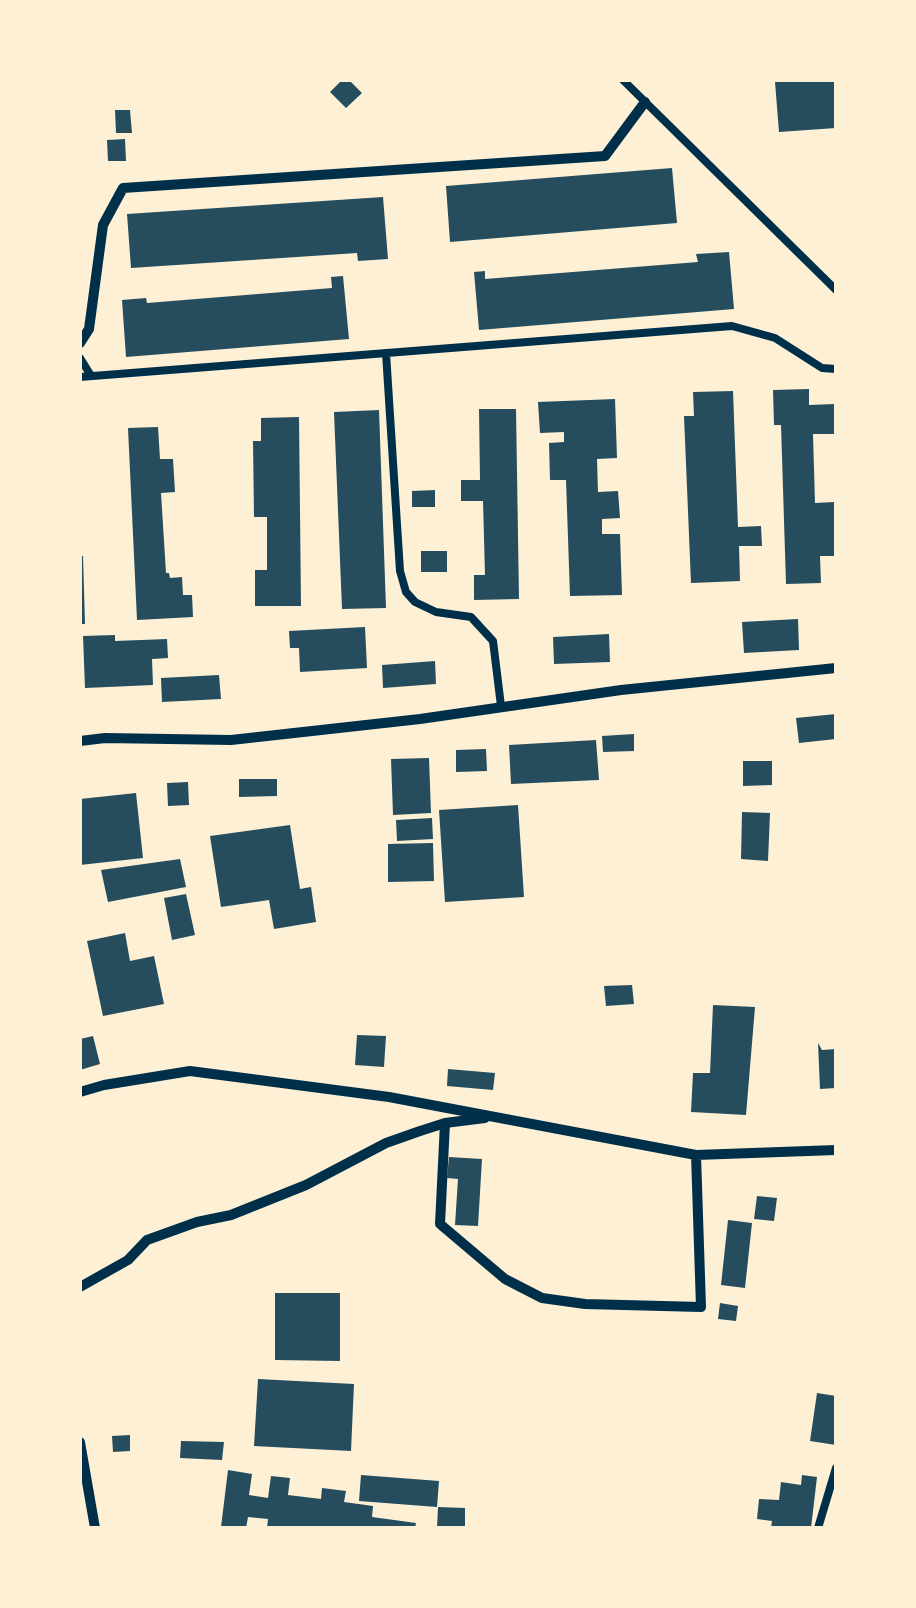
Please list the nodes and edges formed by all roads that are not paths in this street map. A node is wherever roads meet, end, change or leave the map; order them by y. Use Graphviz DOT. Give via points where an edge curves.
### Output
graph roads {
  1 [pos="623,80"];
  2 [pos="644,102"];
  3 [pos="836,290"];
  4 [pos="80,344"];
  5 [pos="386,353"];
  6 [pos="80,358"];
  7 [pos="836,369"];
  8 [pos="85,375"];
  9 [pos="836,668"];
  10 [pos="501,706"];
  11 [pos="80,740"];
  12 [pos="80,1092"];
  13 [pos="501,1116"];
  14 [pos="445,1123"];
  15 [pos="836,1150"];
  16 [pos="696,1155"];
  17 [pos="80,1287"];
  18 [pos="80,1442"];
  19 [pos="836,1468"];
  20 [pos="95,1528"];
  21 [pos="818,1528"];
  1 -- 2 [label="lane"];
  2 -- 3 [label="lane"];
  2 -- 4 [label="street" via="605,156 123,188 102,225 89,329"];
  5 -- 7 [label="lane" via="732,326 776,338 822,368"];
  5 -- 8 [label="lane"];
  5 -- 10 [label="lane" via="406,592 436,612 471,618 493,641"];
  6 -- 8 [label="lane"];
  9 -- 10 [label="street"];
  10 -- 11 [label="street" via="231,740"];
  12 -- 13 [label="street" via="190,1070"];
  13 -- 14 [label="street"];
  13 -- 16 [label="street"];
  14 -- 16 [label="street" via="440,1224 505,1280 542,1298 571,1302 701,1307"];
  14 -- 17 [label="street" via="386,1143 231,1216 147,1240 128,1260"];
  15 -- 16 [label="street"];
  18 -- 20 [label="street"];
  19 -- 21 [label="lane"];
}
